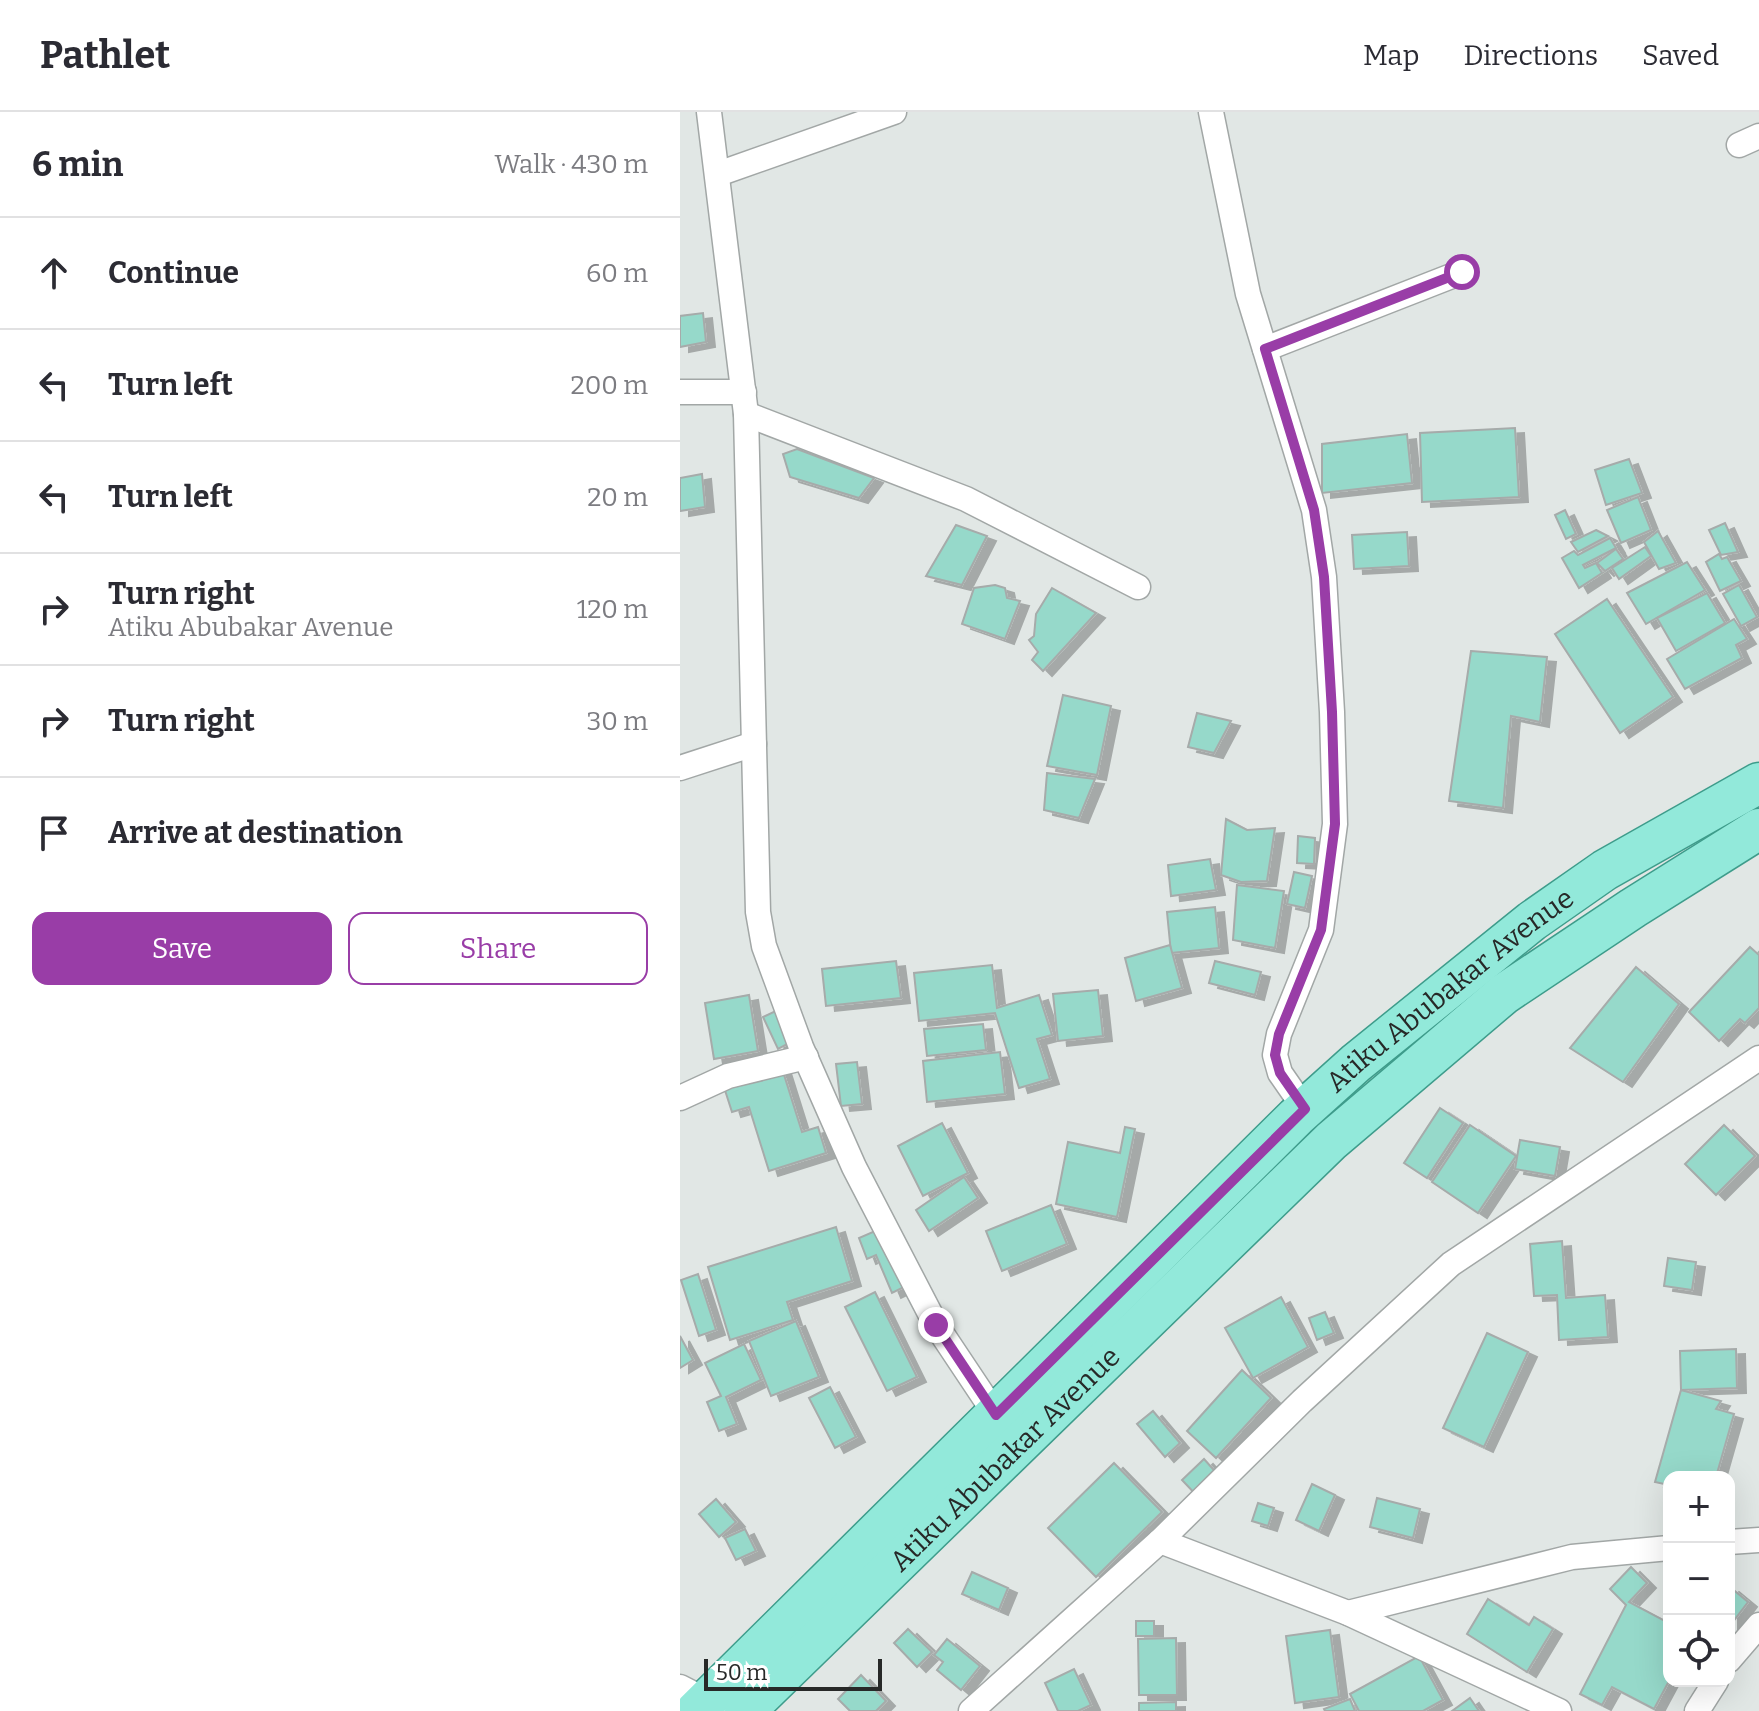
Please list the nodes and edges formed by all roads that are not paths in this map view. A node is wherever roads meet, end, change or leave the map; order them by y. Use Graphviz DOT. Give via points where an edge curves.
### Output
graph roads {
  1 [pos="709,112"];
  2 [pos="894,112"];
  3 [pos="1211,112"];
  4 [pos="718,174"];
  5 [pos="1462,272"];
  6 [pos="1265,349"];
  7 [pos="680,392"];
  8 [pos="745,403"];
  9 [pos="1138,587"];
  10 [pos="754,744"];
  11 [pos="680,768"];
  12 [pos="1759,783"];
  13 [pos="1759,829"];
  14 [pos="806,1057"];
  15 [pos="1759,1058"];
  16 [pos="680,1098"];
  17 [pos="1305,1109"];
  18 [pos="996,1415"];
  19 [pos="1759,1540"];
  20 [pos="1160,1541"];
  21 [pos="1735,1542"];
  22 [pos="1663,1549"];
  23 [pos="1348,1613"];
  24 [pos="1759,1625"];
  25 [pos="1735,1653"];
  26 [pos="1712,1687"];
  27 [pos="702,1702"];
  28 [pos="745,1711"];
  29 [pos="971,1711"];
  30 [pos="1559,1711"];
  31 [pos="1697,1711"];
  1 -- 4 [label="street"];
  2 -- 4 [label="street"];
  3 -- 6 [label="street" via="1248,294"];
  4 -- 8 [label="street"];
  5 -- 6 [label="street"];
  6 -- 17 [label="street" via="1314,510 1324,577 1332,712 1335,824 1321,930 1275,1055 1280,1073"];
  7 -- 8 [label="street"];
  8 -- 9 [label="street" via="966,499"];
  8 -- 10 [label="street"];
  10 -- 11 [label="street"];
  10 -- 14 [label="street" via="758,912 764,946"];
  12 -- 17 [label="main road, Atiku Abubakar Avenue" via="1605,870 1532,921"];
  13 -- 28 [label="main road, Atiku Abubakar Avenue" via="1504,994 1331,1141"];
  14 -- 16 [label="street" via="728,1076"];
  14 -- 18 [label="street" via="854,1167 936,1325"];
  15 -- 20 [label="street" via="1451,1264"];
  17 -- 18 [label="main road, Atiku Abubakar Avenue"];
  18 -- 27 [label="main road, Atiku Abubakar Avenue"];
  19 -- 21 [label="street"];
  20 -- 23 [label="street"];
  20 -- 29 [label="street"];
  22 -- 23 [label="street" via="1572,1557"];
  23 -- 30 [label="street"];
  24 -- 25 [label="street"];
  26 -- 31 [label="street"];
}
